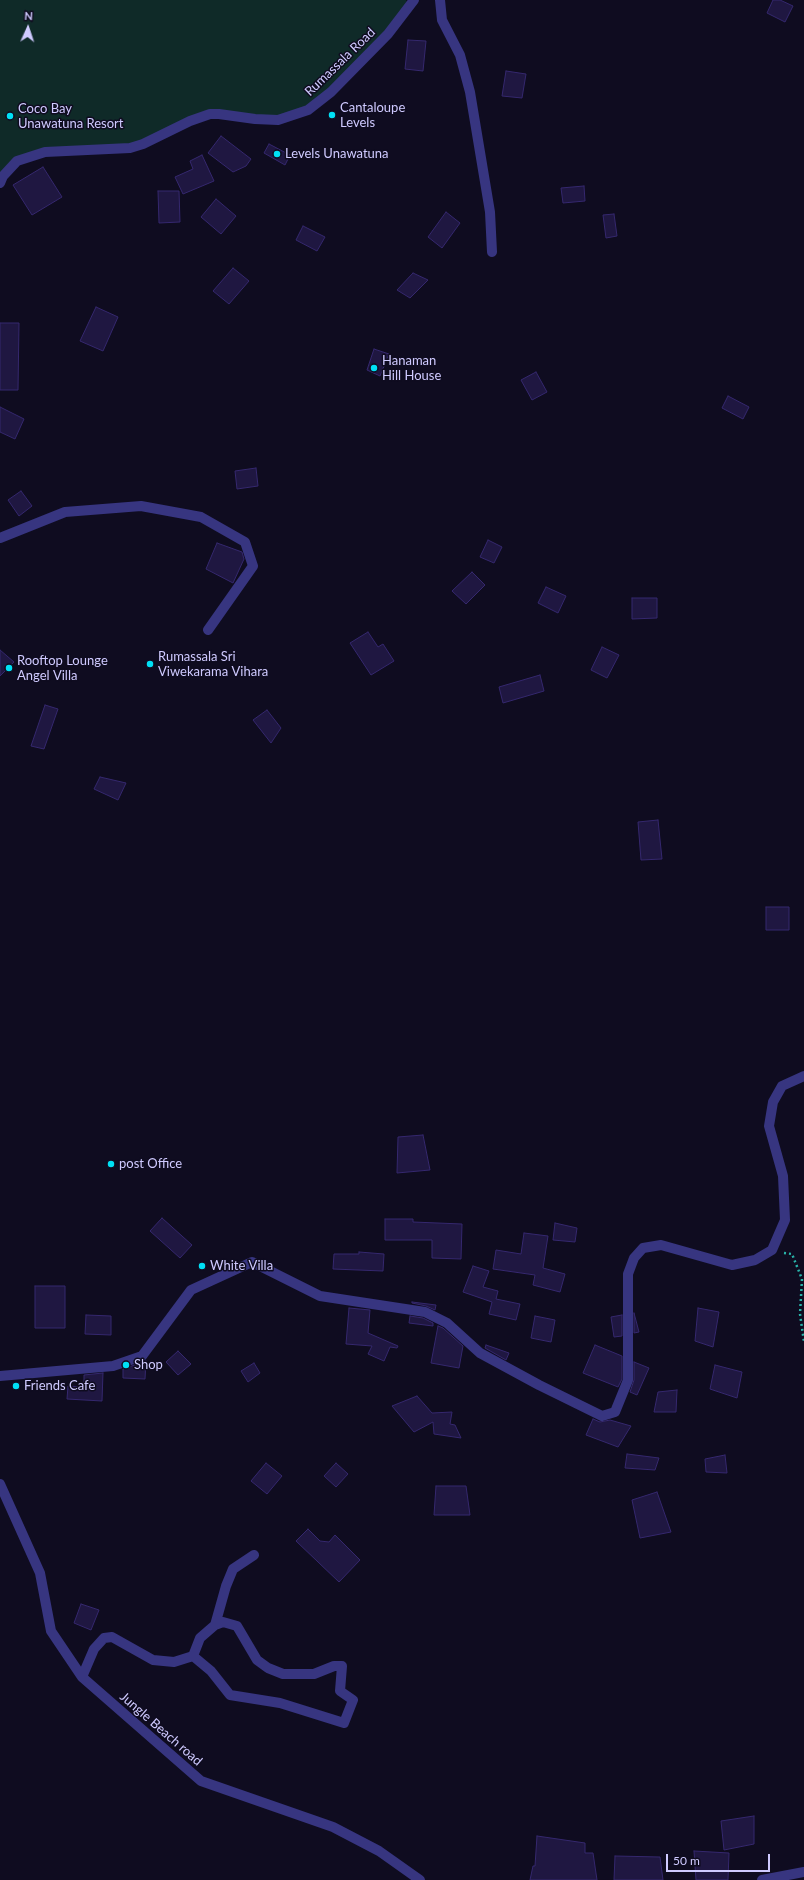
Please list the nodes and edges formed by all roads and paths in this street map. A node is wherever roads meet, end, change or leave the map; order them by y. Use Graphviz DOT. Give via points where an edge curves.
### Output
graph roads {
  1 [pos="414,0"];
  2 [pos="440,0"];
  3 [pos="0,183"];
  4 [pos="492,252"];
  5 [pos="0,538"];
  6 [pos="208,630"];
  7 [pos="804,1076"];
  8 [pos="772,1250"];
  9 [pos="804,1342"];
  10 [pos="0,1376"];
  11 [pos="0,1484"];
  12 [pos="254,1556"];
  13 [pos="215,1625"];
  14 [pos="193,1656"];
  15 [pos="82,1677"];
  16 [pos="804,1872"];
  17 [pos="420,1880"];
  18 [pos="762,1880"];
  1 -- 3 [label="street, Rumassala Road" via="388,34 331,92 308,110 278,120 210,114 130,148 45,152 17,161"];
  2 -- 4 [label="street" via="442,20 460,55 470,92 490,212"];
  5 -- 6 [label="street" via="65,512 141,506 201,517 245,542 253,566"];
  7 -- 8 [label="street" via="782,1086 773,1102 769,1126 783,1176 785,1220"];
  8 -- 9 [label="path" via="792,1254 802,1279 800,1314"];
  8 -- 10 [label="street" via="755,1260 732,1265 661,1245 643,1248 634,1258 628,1274 628,1380 615,1412 602,1416 480,1353 446,1323 425,1312 320,1296 252,1262 192,1290 142,1356 113,1366"];
  11 -- 15 [label="street, Jungle Beach road" via="40,1573 52,1631"];
  12 -- 13 [label="street" via="233,1569"];
  13 -- 14 [label="street" via="200,1638"];
  13 -- 14 [label="street" via="223,1622 237,1626 257,1660 283,1674 314,1674 334,1666 342,1666 340,1690 353,1700 344,1723 280,1703 230,1695 211,1671"];
  14 -- 15 [label="street" via="174,1662 153,1660 112,1637 104,1638 94,1649"];
  15 -- 17 [label="street, Jungle Beach road" via="201,1781 333,1827 379,1851"];
  16 -- 18 [label="street"];
}
